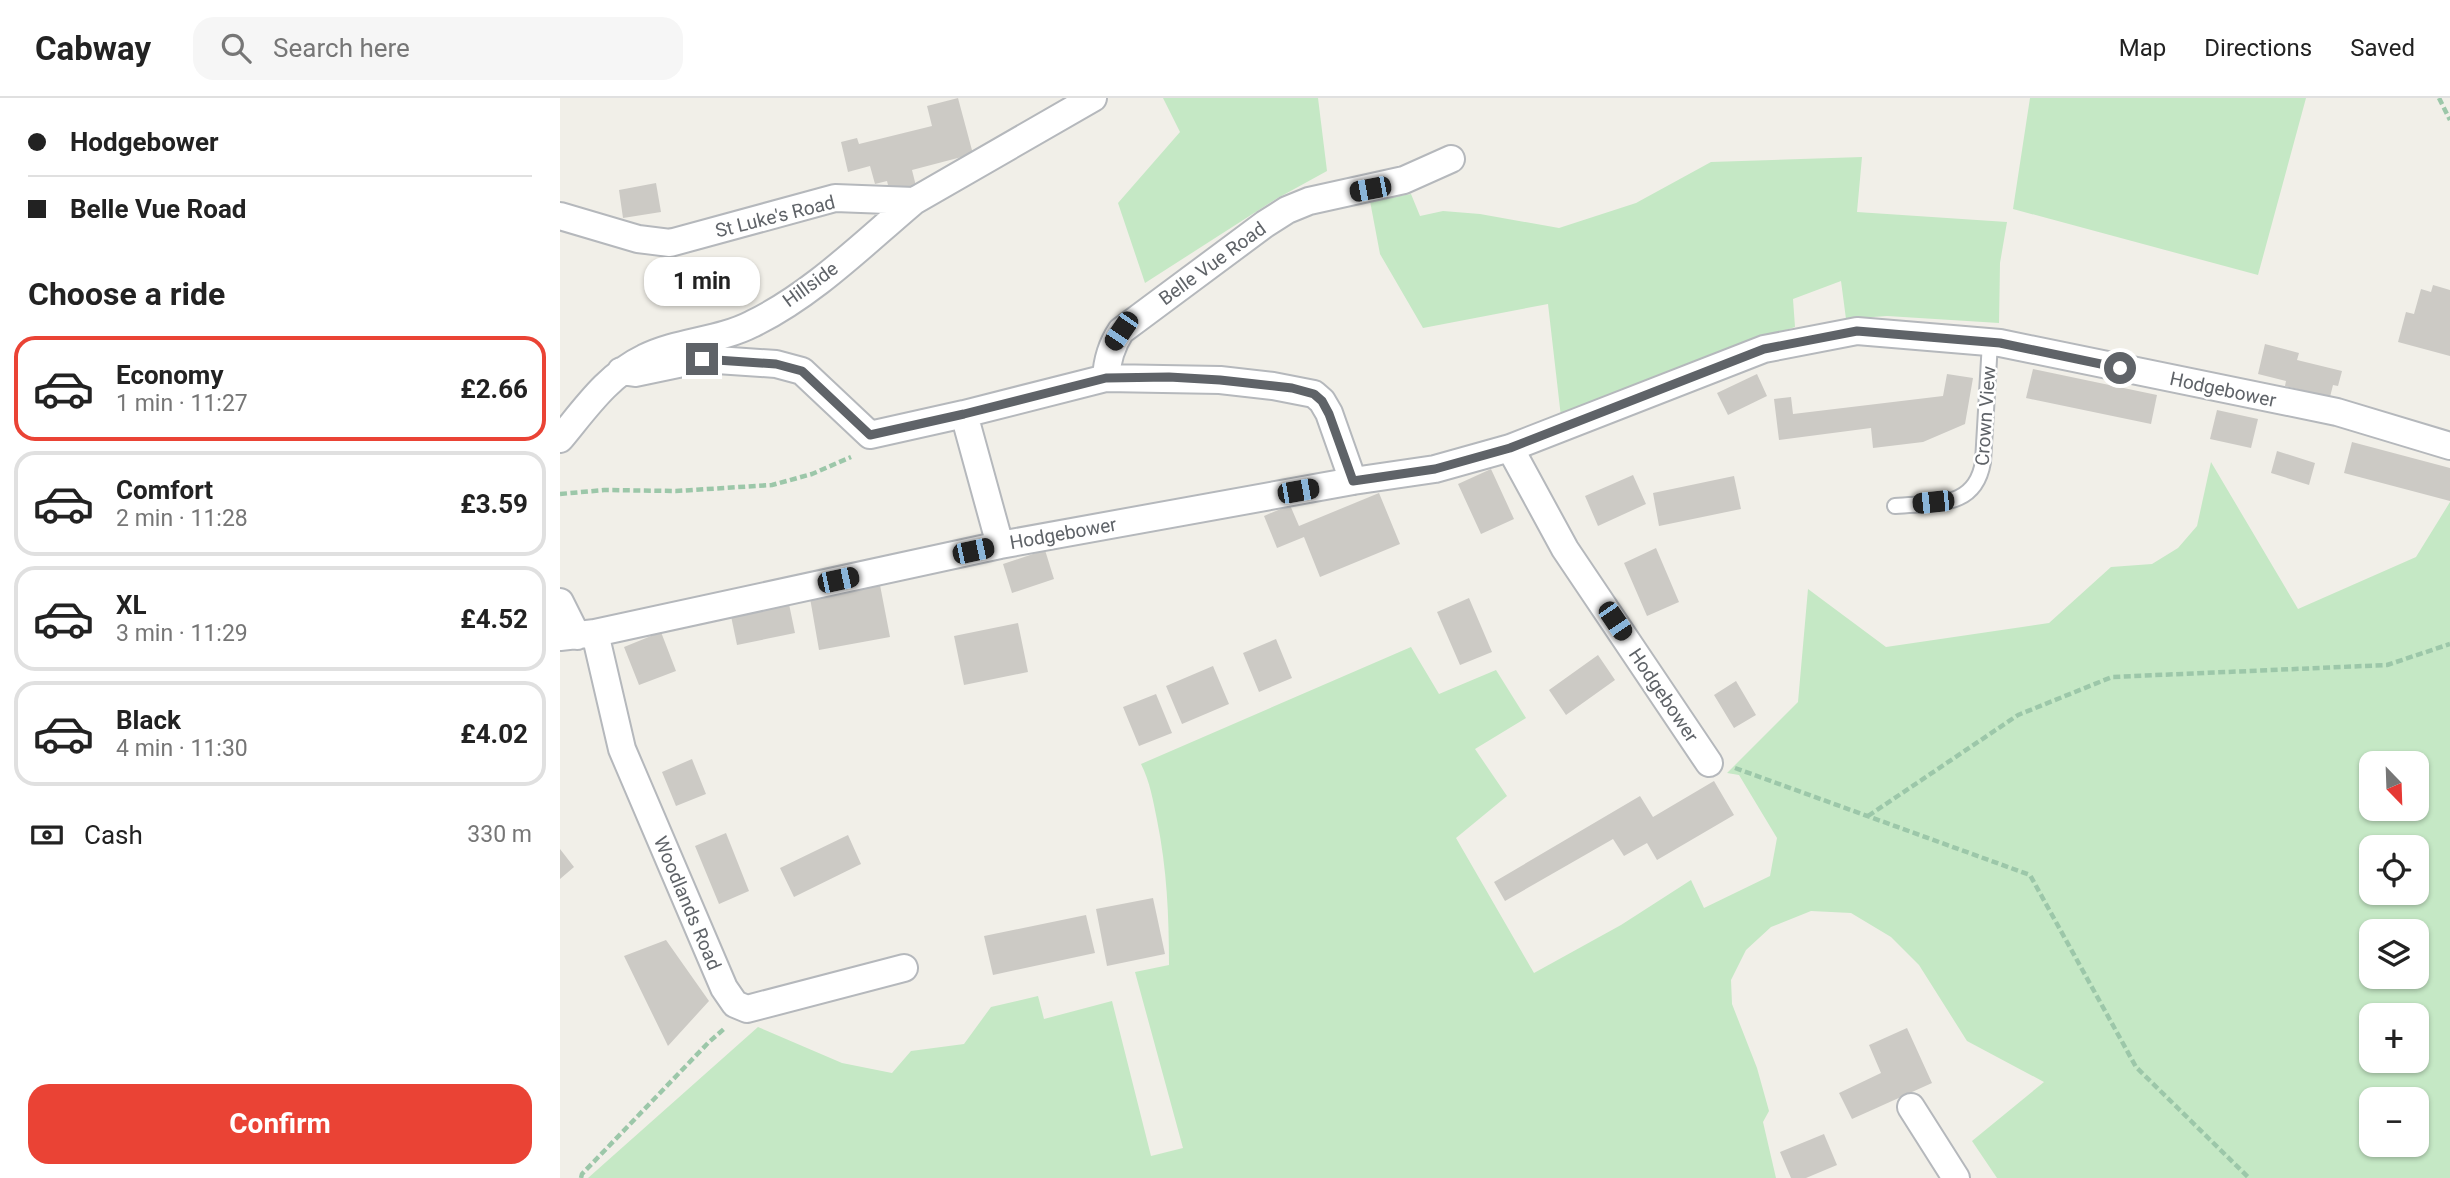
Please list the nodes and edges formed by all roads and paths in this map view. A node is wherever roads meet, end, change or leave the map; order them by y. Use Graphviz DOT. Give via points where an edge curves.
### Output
graph roads {
  1 [pos="1093,98"];
  2 [pos="2439,98"];
  3 [pos="2450,120"];
  4 [pos="1451,159"];
  5 [pos="914,201"];
  6 [pos="560,216"];
  7 [pos="1990,342"];
  8 [pos="621,371"];
  9 [pos="1106,378"];
  10 [pos="964,414"];
  11 [pos="870,435"];
  12 [pos="560,439"];
  13 [pos="2450,446"];
  14 [pos="1510,448"];
  15 [pos="1353,481"];
  16 [pos="560,494"];
  17 [pos="1895,506"];
  18 [pos="1000,545"];
  19 [pos="560,603"];
  20 [pos="578,635"];
  21 [pos="2450,645"];
  22 [pos="1709,763"];
  23 [pos="1867,816"];
  24 [pos="904,968"];
  25 [pos="747,1010"];
  26 [pos="1911,1107"];
  27 [pos="581,1178"];
  28 [pos="1955,1178"];
  29 [pos="2249,1178"];
  1 -- 5 [label="street"];
  2 -- 3 [label="path"];
  4 -- 9 [label="street, Belle Vue Road" via="1404,180 1287,210 1121,331 1108,356"];
  5 -- 6 [label="street, St Luke's Road" via="835,198 670,243 638,239"];
  5 -- 8 [label="street, Hillside" via="807,290 751,325 646,357"];
  7 -- 13 [label="street, Hodgebower" via="2337,412"];
  7 -- 14 [label="street, Hodgebower" via="1857,331 1764,349"];
  7 -- 17 [label="lane, Crown View" via="1983,463 1975,487 1951,500"];
  8 -- 11 [label="street" via="635,373 702,359 776,364 802,371"];
  8 -- 12 [label="street, Hillside"];
  9 -- 10 [label="street"];
  9 -- 15 [label="street" via="1220,380 1314,394 1329,414"];
  10 -- 11 [label="street"];
  10 -- 18 [label="street"];
  11 -- 16 [label="path" via="851,457 772,485"];
  14 -- 15 [label="street, Hodgebower" via="1435,469"];
  14 -- 22 [label="street, Hodgebower" via="1565,550"];
  15 -- 18 [label="street, Hodgebower"];
  18 -- 20 [label="street, Hodgebower"];
  19 -- 20 [label="street, Woodlands Road"];
  20 -- 25 [label="street, Woodlands Road" via="724,988 734,1004"];
  21 -- 23 [label="path" via="2387,665 2112,677 2018,715"];
  22 -- 23 [label="path" via="1732,767"];
  23 -- 29 [label="path" via="2030,875 2136,1067"];
  24 -- 25 [label="street"];
  25 -- 27 [label="path" via="709,1042"];
  26 -- 28 [label="street"];
}
